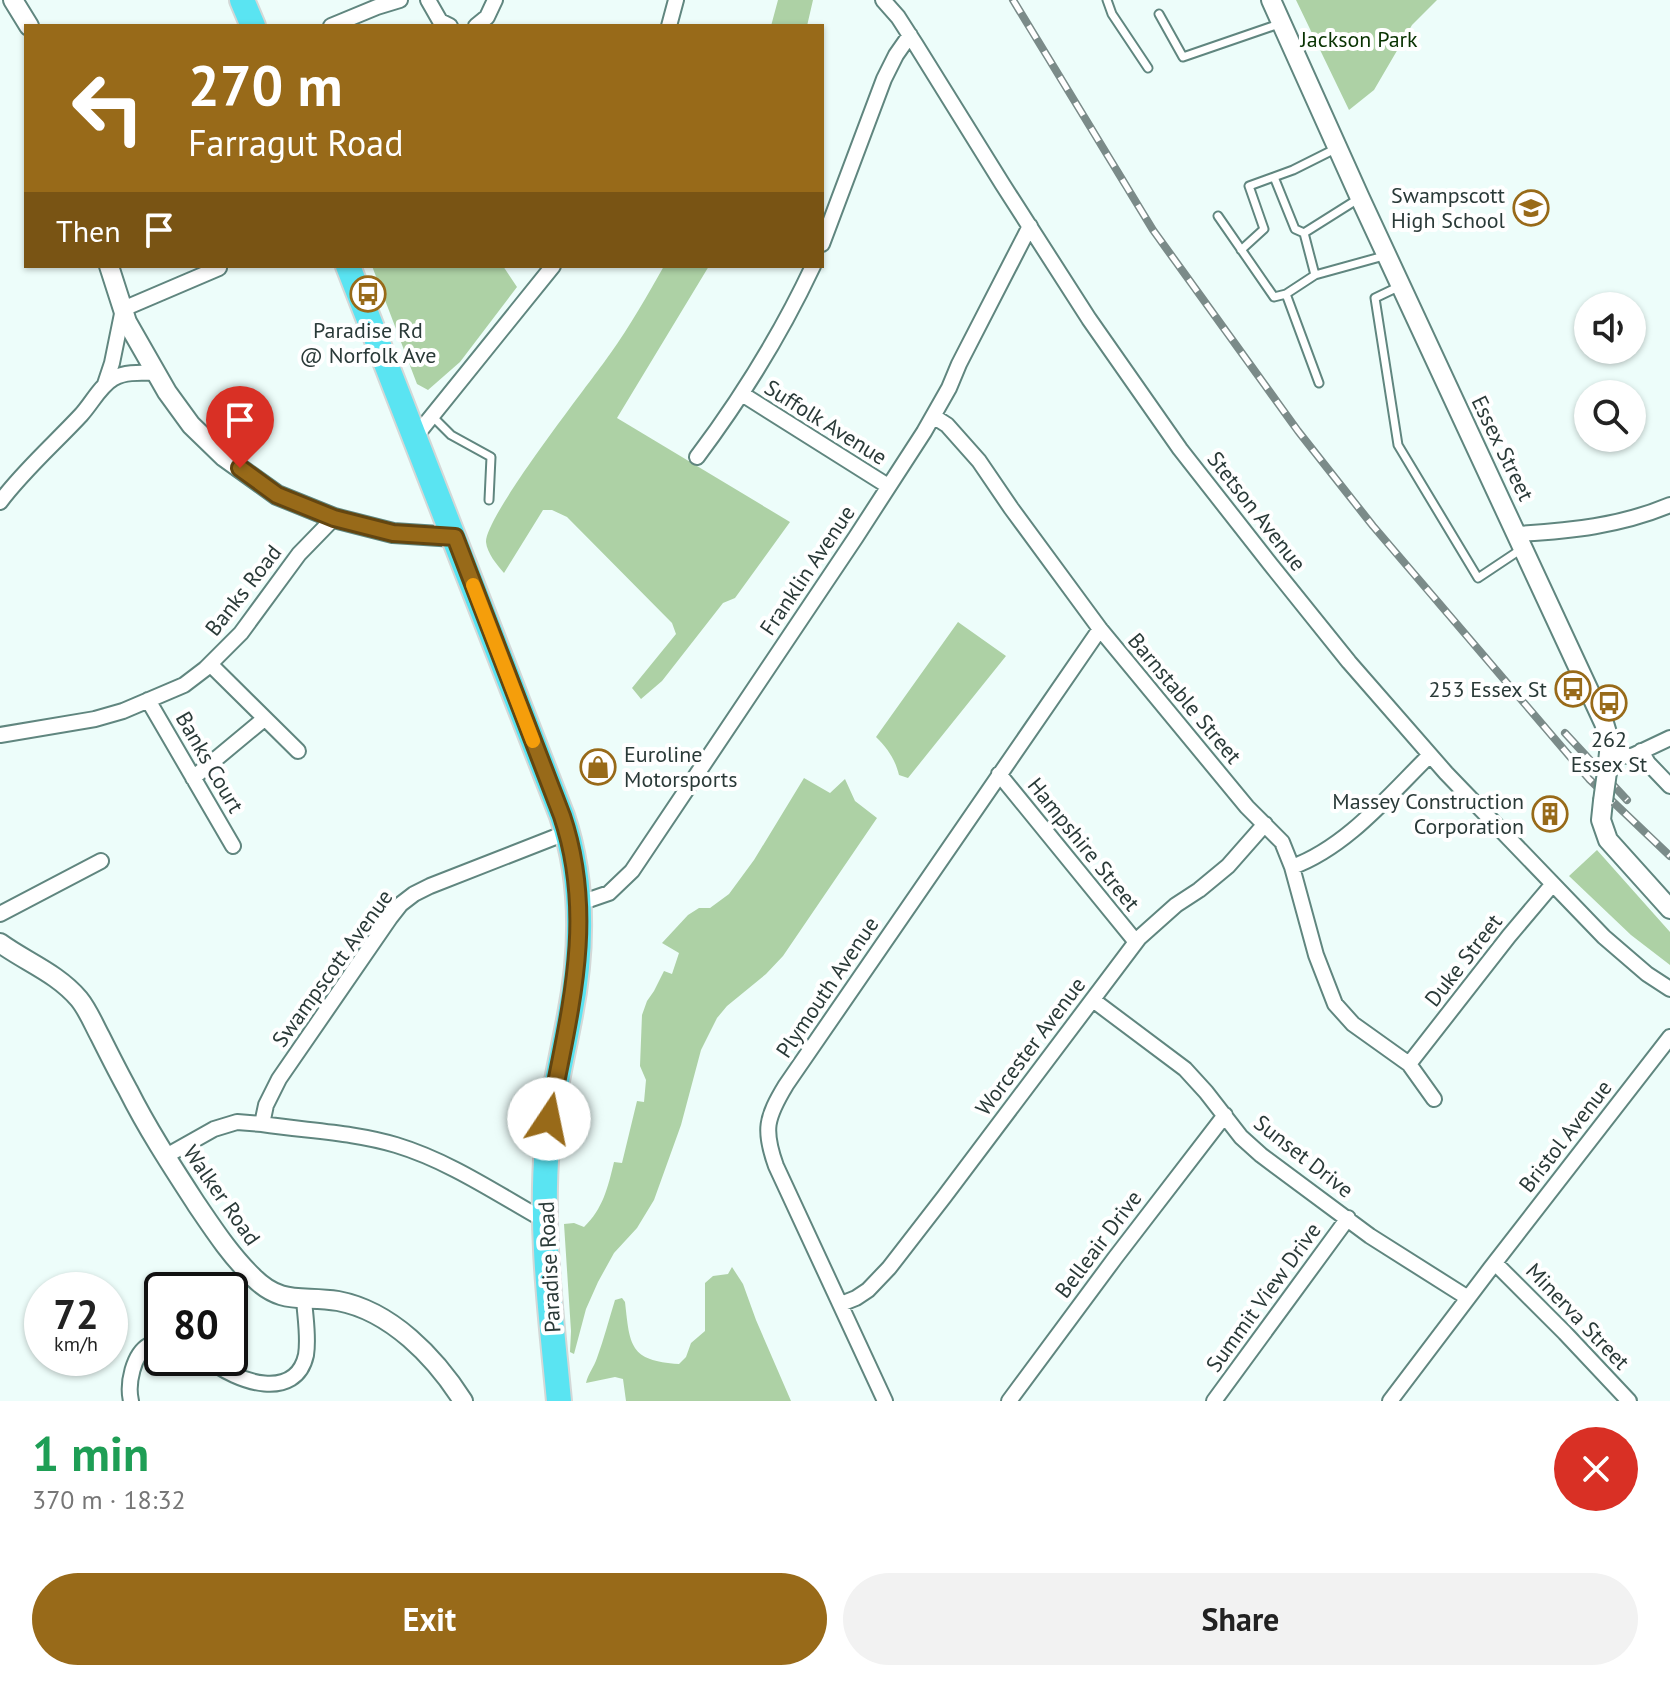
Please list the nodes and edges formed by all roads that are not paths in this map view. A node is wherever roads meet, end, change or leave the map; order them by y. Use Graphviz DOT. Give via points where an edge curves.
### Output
graph roads {
  1 [pos="13,0"];
  2 [pos="242,0"];
  3 [pos="400,0"];
  4 [pos="428,0"];
  5 [pos="495,0"];
  6 [pos="676,0"];
  7 [pos="883,0"];
  8 [pos="1107,0"];
  9 [pos="1271,0"];
  10 [pos="1159,14"];
  11 [pos="1281,23"];
  12 [pos="28,24"];
  13 [pos="252,24"];
  14 [pos="336,24"];
  15 [pos="446,24"];
  16 [pos="478,24"];
  17 [pos="670,24"];
  18 [pos="910,35"];
  19 [pos="1148,68"];
  20 [pos="1337,148"];
  21 [pos="1274,177"];
  22 [pos="1360,198"];
  23 [pos="1218,216"];
  24 [pos="1030,226"];
  25 [pos="1304,233"];
  26 [pos="824,239"];
  27 [pos="1241,250"];
  28 [pos="1386,255"];
  29 [pos="110,268"];
  30 [pos="219,268"];
  31 [pos="349,268"];
  32 [pos="551,268"];
  33 [pos="812,268"];
  34 [pos="1315,275"];
  35 [pos="1400,286"];
  36 [pos="1286,294"];
  37 [pos="123,309"];
  38 [pos="157,373"];
  39 [pos="1319,383"];
  40 [pos="105,384"];
  41 [pos="742,394"];
  42 [pos="432,416"];
  43 [pos="933,416"];
  44 [pos="415,437"];
  45 [pos="697,457"];
  46 [pos="888,486"];
  47 [pos="489,500"];
  48 [pos="0,502"];
  49 [pos="1670,505"];
  50 [pos="334,518"];
  51 [pos="455,537"];
  52 [pos="1520,541"];
  53 [pos="1100,629"];
  54 [pos="210,664"];
  55 [pos="148,700"];
  56 [pos="264,719"];
  57 [pos="0,735"];
  58 [pos="1670,738"];
  59 [pos="298,751"];
  60 [pos="1641,751"];
  61 [pos="1430,755"];
  62 [pos="1609,763"];
  63 [pos="999,774"];
  64 [pos="193,778"];
  65 [pos="1670,786"];
  66 [pos="1265,824"];
  67 [pos="568,832"];
  68 [pos="233,846"];
  69 [pos="101,861"];
  70 [pos="1292,867"];
  71 [pos="1552,885"];
  72 [pos="580,903"];
  73 [pos="1670,909"];
  74 [pos="0,914"];
  75 [pos="1136,942"];
  76 [pos="0,943"];
  77 [pos="1670,989"];
  78 [pos="1093,1000"];
  79 [pos="1670,1037"];
  80 [pos="1409,1064"];
  81 [pos="1434,1099"];
  82 [pos="1225,1115"];
  83 [pos="262,1124"];
  84 [pos="166,1156"];
  85 [pos="1348,1218"];
  86 [pos="544,1220"];
  87 [pos="1495,1263"];
  88 [pos="304,1298"];
  89 [pos="1468,1298"];
  90 [pos="841,1304"];
  91 [pos="144,1348"];
  92 [pos="229,1376"];
  93 [pos="1620,1397"];
  94 [pos="131,1401"];
  95 [pos="463,1401"];
  96 [pos="559,1401"];
  97 [pos="885,1401"];
  98 [pos="1009,1401"];
  99 [pos="1214,1401"];
  100 [pos="1390,1401"];
  1 -- 12 [label="street"];
  2 -- 13 [label="highway"];
  3 -- 14 [label="street"];
  4 -- 15 [label="street"];
  5 -- 16 [label="street"];
  6 -- 17 [label="street"];
  7 -- 18 [label="street, Stetson Avenue"];
  8 -- 19 [label="lane"];
  9 -- 11 [label="street, Essex Street"];
  10 -- 11 [label="lane" via="1183,57"];
  11 -- 20 [label="street, Essex Street"];
  18 -- 24 [label="street, Stetson Avenue"];
  18 -- 26 [label="street" via="884,79"];
  20 -- 21 [label="lane"];
  20 -- 22 [label="street, Essex Street"];
  21 -- 25 [label="lane" via="1295,229"];
  21 -- 27 [label="lane" via="1249,186 1264,229"];
  22 -- 25 [label="lane"];
  22 -- 28 [label="street, Essex Street"];
  23 -- 27 [label="lane"];
  24 -- 43 [label="street, Franklin Avenue"];
  24 -- 61 [label="street, Stetson Avenue" via="1180,449"];
  25 -- 34 [label="lane"];
  27 -- 36 [label="lane" via="1274,297"];
  28 -- 34 [label="lane"];
  28 -- 35 [label="street, Essex Street"];
  29 -- 37 [label="street"];
  30 -- 37 [label="street"];
  31 -- 44 [label="highway, Paradise Road"];
  32 -- 42 [label="street"];
  33 -- 41 [label="street, Suffolk Avenue"];
  34 -- 36 [label="lane"];
  35 -- 52 [label="street, Essex Street"];
  35 -- 52 [label="lane" via="1375,298 1398,445 1478,578"];
  36 -- 39 [label="lane"];
  37 -- 38 [label="street"];
  37 -- 40 [label="street"];
  38 -- 40 [label="street" via="127,373"];
  38 -- 50 [label="street" via="191,425 224,457 277,495"];
  40 -- 48 [label="street"];
  41 -- 45 [label="street, Suffolk Avenue"];
  41 -- 46 [label="street, Suffolk Avenue"];
  42 -- 44 [label="street"];
  42 -- 47 [label="lane" via="451,435 491,457"];
  43 -- 46 [label="street, Franklin Avenue"];
  43 -- 53 [label="street, Barnstable Street" via="979,461"];
  44 -- 51 [label="highway, Paradise Road"];
  46 -- 72 [label="street, Franklin Avenue" via="632,871 609,893"];
  49 -- 52 [label="street" via="1603,526"];
  50 -- 51 [label="street" via="393,533"];
  50 -- 54 [label="street, Banks Road"];
  51 -- 67 [label="highway, Paradise Road"];
  52 -- 62 [label="street, Essex Street" via="1604,723"];
  53 -- 63 [label="street, Plymouth Avenue"];
  53 -- 66 [label="street, Barnstable Street"];
  54 -- 55 [label="street, Banks Road" via="184,685"];
  54 -- 56 [label="street"];
  55 -- 57 [label="street, Banks Road" via="95,719"];
  55 -- 64 [label="street, Banks Court"];
  56 -- 59 [label="street"];
  56 -- 64 [label="street"];
  58 -- 60 [label="street"];
  60 -- 62 [label="street"];
  60 -- 65 [label="street"];
  61 -- 70 [label="street" via="1346,837"];
  61 -- 71 [label="street, Stetson Avenue"];
  62 -- 73 [label="street, Essex Street, bridge" via="1601,820 1608,840"];
  63 -- 75 [label="street, Hampshire Street"];
  63 -- 90 [label="street, Plymouth Avenue" via="771,1113 767,1137 776,1166"];
  64 -- 68 [label="street, Banks Court"];
  66 -- 70 [label="street, Barnstable Street" via="1282,842"];
  66 -- 75 [label="street, Worcester Avenue" via="1228,866"];
  67 -- 72 [label="highway, Paradise Road"];
  67 -- 83 [label="street, Swampscott Avenue" via="447,878 401,904 279,1079"];
  69 -- 74 [label="street"];
  70 -- 80 [label="street, Barnstable Street" via="1335,1004 1353,1024"];
  71 -- 77 [label="street, Stetson Avenue" via="1604,937"];
  71 -- 80 [label="street, Duke Street"];
  72 -- 86 [label="highway, Paradise Road" via="576,979 549,1119"];
  75 -- 78 [label="street, Worcester Avenue"];
  76 -- 84 [label="street, Walker Road" via="60,980 80,1000"];
  78 -- 82 [label="street, Sunset Drive" via="1185,1069"];
  78 -- 90 [label="street, Worcester Avenue" via="889,1268 868,1290"];
  79 -- 87 [label="street, Bristol Avenue"];
  80 -- 81 [label="street, Barnstable Street"];
  82 -- 85 [label="street, Sunset Drive" via="1261,1155"];
  82 -- 98 [label="street, Belleair Drive"];
  83 -- 84 [label="street" via="237,1122 214,1129"];
  83 -- 86 [label="street" via="410,1149"];
  84 -- 88 [label="street, Walker Road" via="252,1276 280,1296"];
  85 -- 89 [label="street, Sunset Drive"];
  85 -- 99 [label="street, Summit View Drive"];
  86 -- 96 [label="highway, Paradise Road"];
  87 -- 89 [label="street, Bristol Avenue"];
  87 -- 93 [label="street, Minerva Street"];
  88 -- 92 [label="street" via="307,1353 296,1383 269,1394"];
  88 -- 95 [label="street, Walker Road" via="373,1313 417,1345"];
  89 -- 100 [label="street, Bristol Avenue"];
  90 -- 97 [label="street, Plymouth Avenue"];
  91 -- 94 [label="street" via="130,1386"];
}
